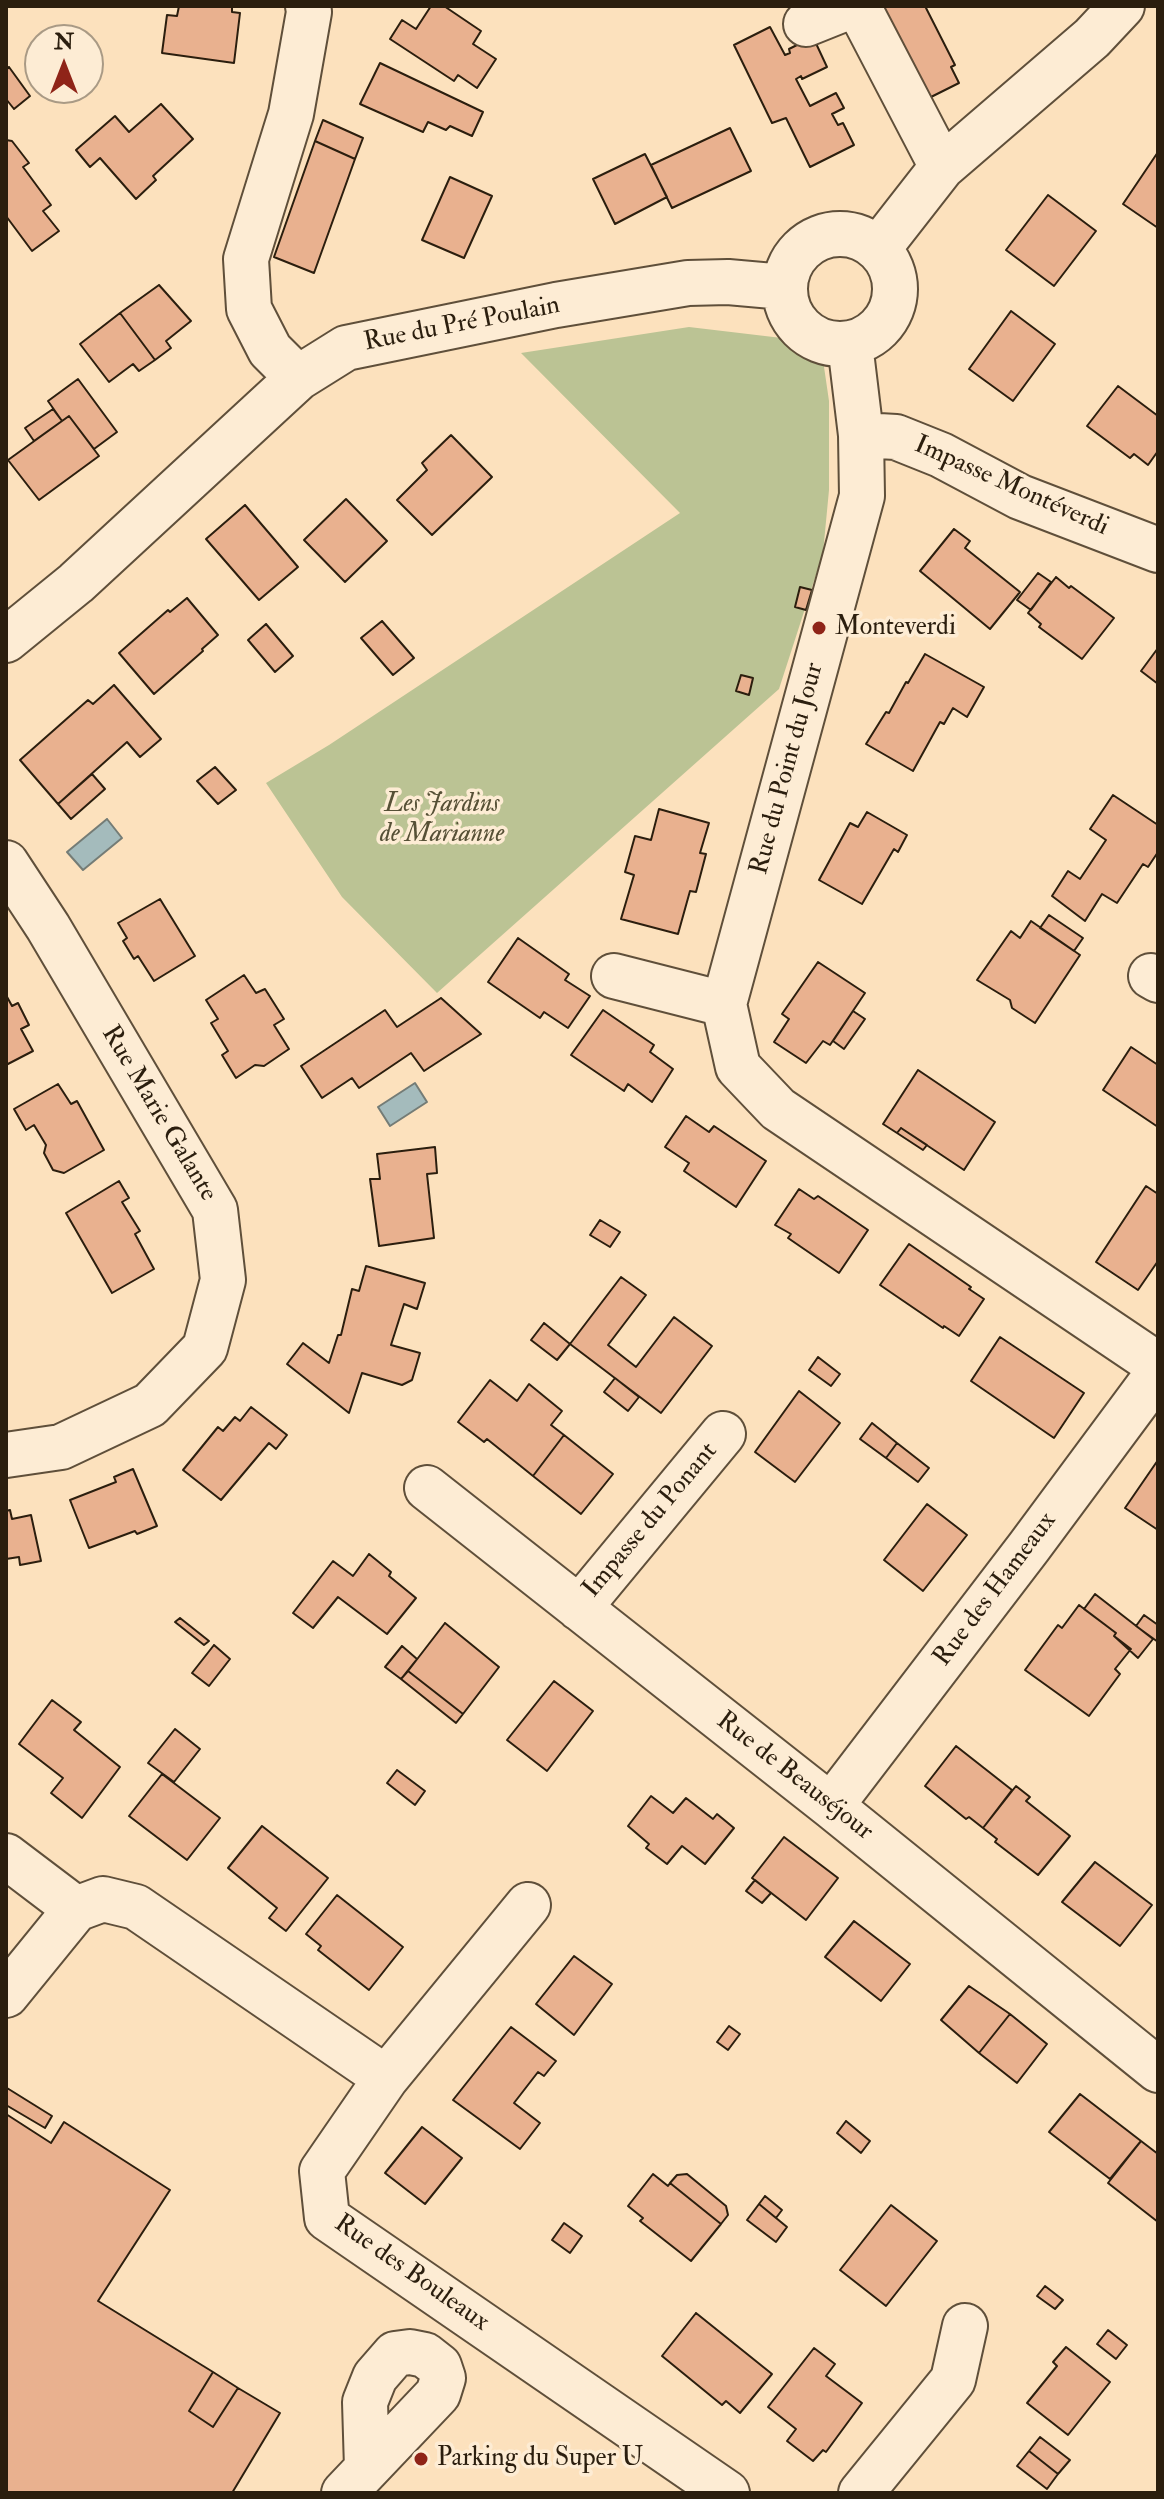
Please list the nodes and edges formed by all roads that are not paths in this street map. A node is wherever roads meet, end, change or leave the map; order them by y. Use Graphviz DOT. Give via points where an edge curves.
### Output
graph roads {
  1 [pos="308,6"];
  2 [pos="851,6"];
  3 [pos="858,6"];
  4 [pos="1122,6"];
  5 [pos="806,24"];
  6 [pos="942,167"];
  7 [pos="878,249"];
  8 [pos="784,287"];
  9 [pos="850,344"];
  10 [pos="298,378"];
  11 [pos="861,435"];
  12 [pos="1158,550"];
  13 [pos="6,640"];
  14 [pos="6,863"];
  15 [pos="614,976"];
  16 [pos="724,1004"];
  17 [pos="1158,1365"];
  18 [pos="1158,1373"];
  19 [pos="723,1434"];
  20 [pos="6,1455"];
  21 [pos="427,1488"];
  22 [pos="579,1608"];
  23 [pos="831,1806"];
  24 [pos="6,1856"];
  25 [pos="528,1905"];
  26 [pos="76,1909"];
  27 [pos="6,1995"];
  28 [pos="1158,2070"];
  29 [pos="386,2078"];
  30 [pos="965,2326"];
  31 [pos="356,2481"];
  32 [pos="727,2493"];
  33 [pos="861,2493"];
  1 -- 10 [label="street" via="291,114 246,259 249,309 270,350"];
  2 -- 5 [label="street"];
  3 -- 6 [label="street"];
  4 -- 6 [label="street"];
  6 -- 7 [label="street"];
  7 -- 8 [label="street" via="846,234 828,235 797,254"];
  7 -- 9 [label="street" via="889,262 896,297 880,327"];
  8 -- 9 [label="street" via="792,319 803,332 834,345"];
  8 -- 10 [label="street, Rue du Pré Poulain" via="688,283 556,305 346,348"];
  9 -- 11 [label="street, Rue du Point du Jour"];
  10 -- 13 [label="street, Rue du Pré Poulain" via="76,583"];
  11 -- 12 [label="street, Impasse Montéverdi" via="896,437 1020,497"];
  11 -- 16 [label="street, Rue du Point du Jour" via="862,496"];
  14 -- 20 [label="street, Rue Marie Galante" via="215,1210 223,1280 205,1348 150,1405 61,1447"];
  15 -- 16 [label="street"];
  16 -- 17 [label="street, Rue du Point du Jour" via="738,1067 778,1109"];
  18 -- 23 [label="street, Rue des Hameaux"];
  19 -- 22 [label="street, Impasse du Ponant"];
  21 -- 22 [label="street, Rue de Beauséjour"];
  22 -- 23 [label="street, Rue de Beauséjour"];
  23 -- 28 [label="street, Rue de Beauséjour"];
  24 -- 26 [label="street"];
  25 -- 29 [label="street, Rue des Bouleaux"];
  26 -- 27 [label="street"];
  26 -- 29 [label="street" via="103,1899 136,1907"];
  29 -- 32 [label="street, Rue des Bouleaux" via="322,2171 327,2218"];
  30 -- 33 [label="street" via="953,2380"];
  31 -- 31 [label="street" via="438,2394 443,2378 439,2366 425,2355 395,2354 375,2377 365,2402"];
}
